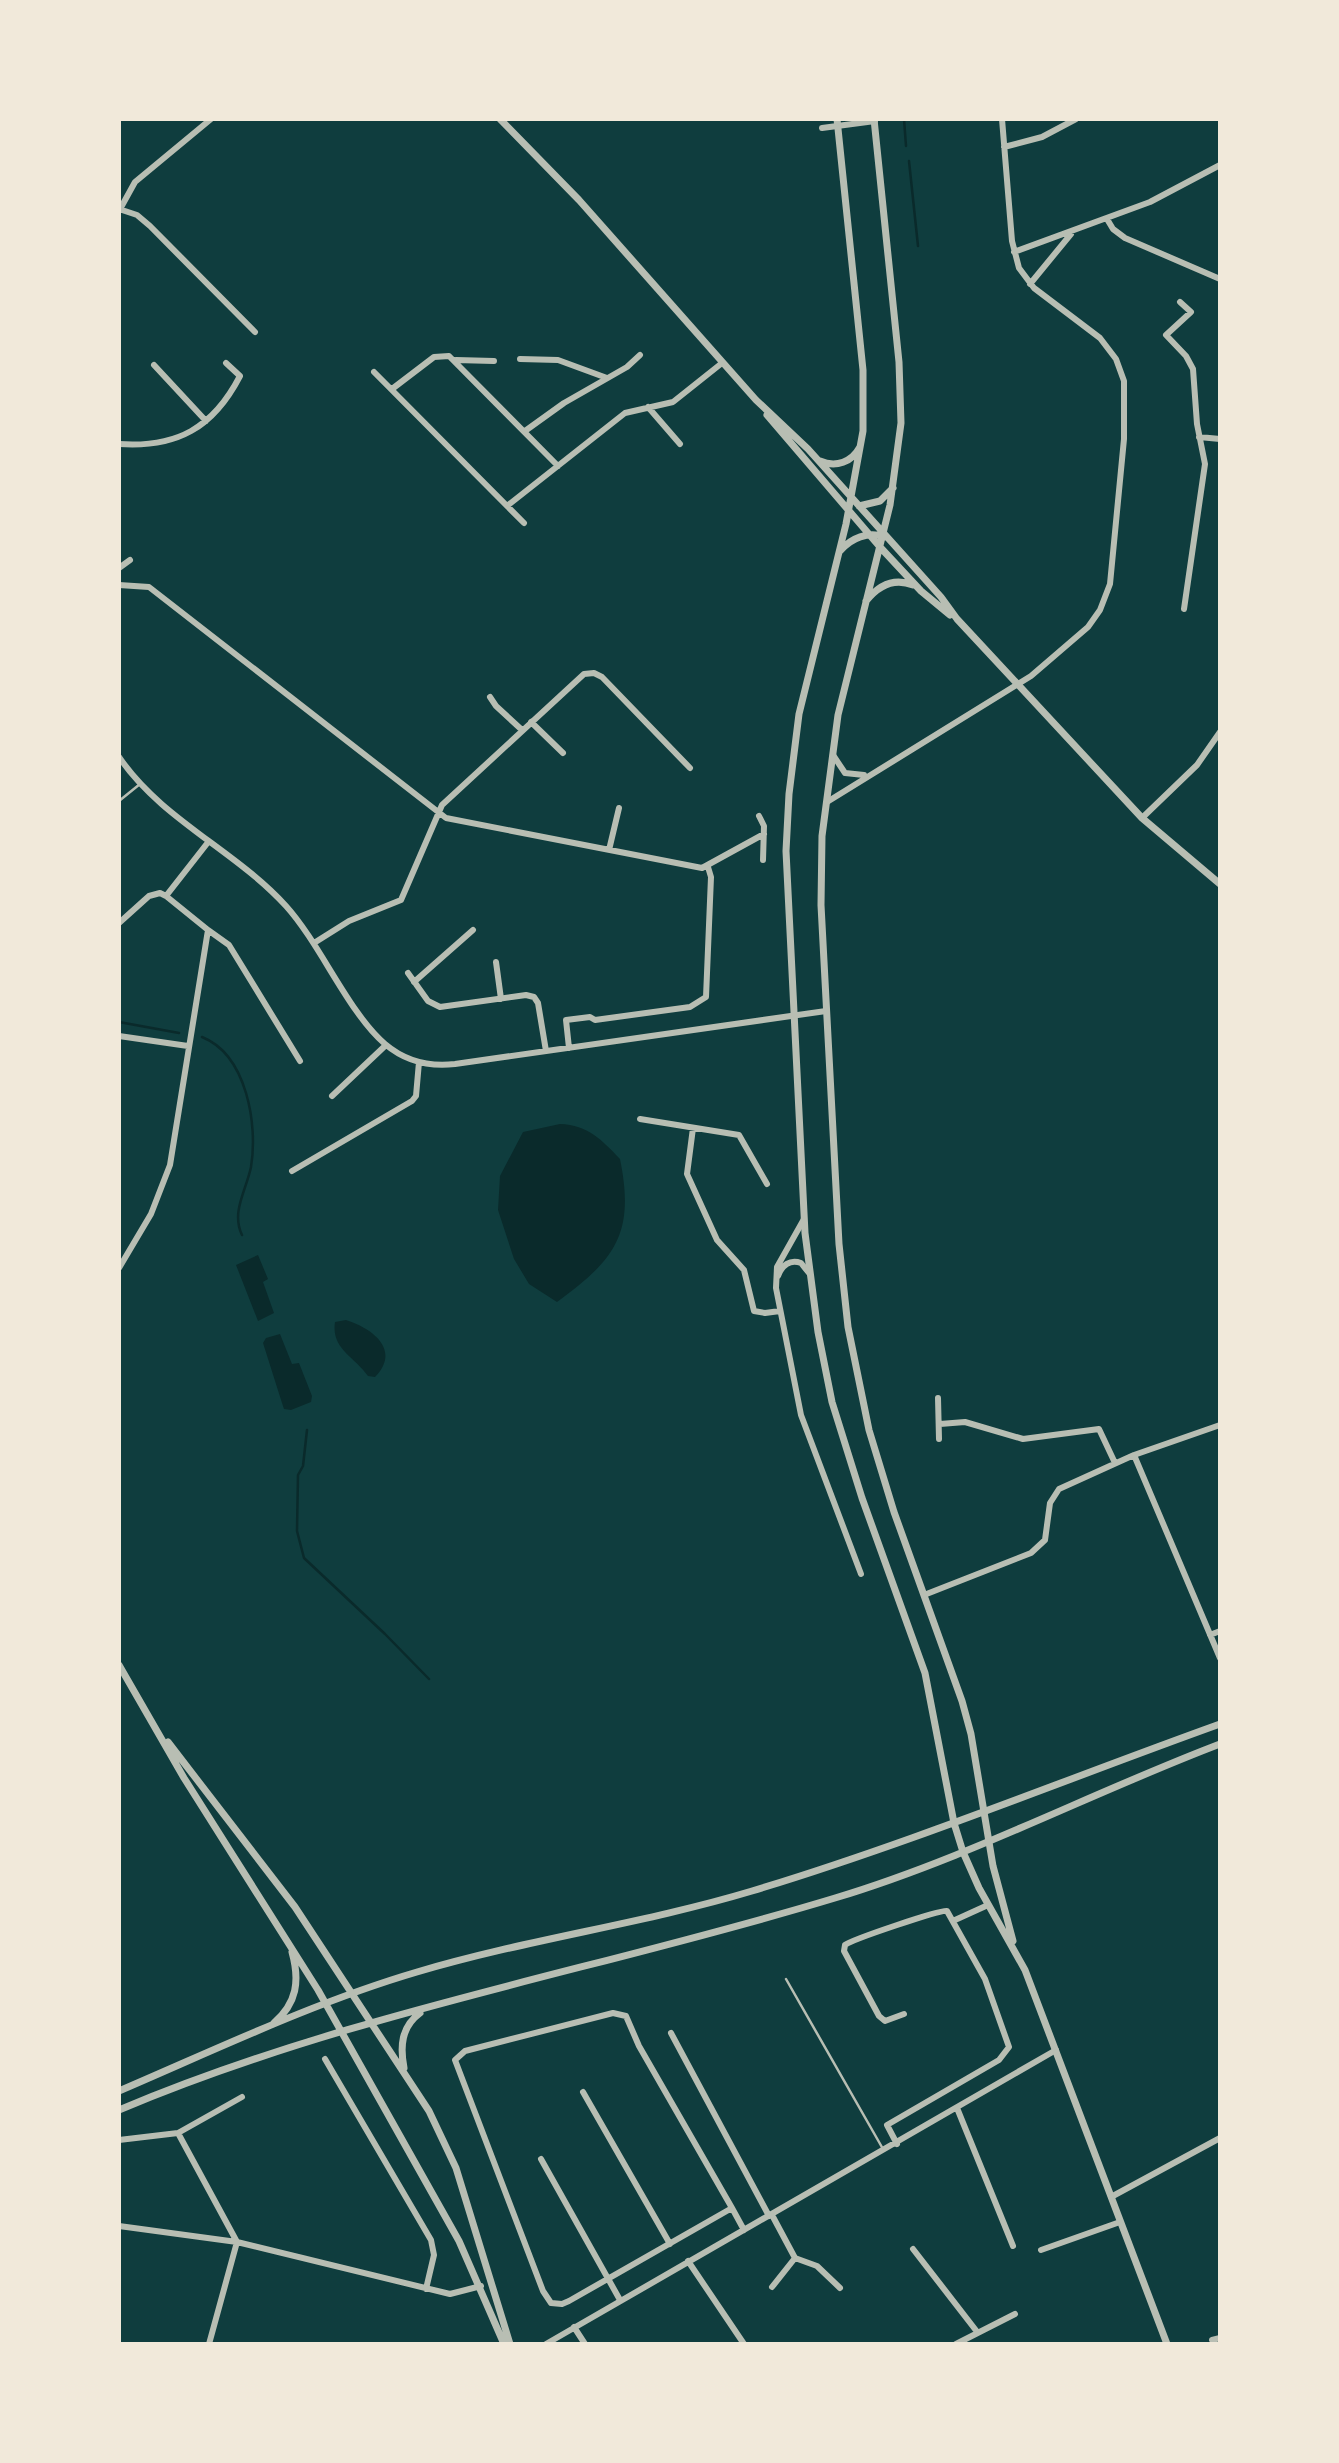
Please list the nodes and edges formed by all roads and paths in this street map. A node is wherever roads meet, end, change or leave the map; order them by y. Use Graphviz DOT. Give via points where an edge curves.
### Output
graph roads {
  1 [pos="211,119"];
  2 [pos="500,119"];
  3 [pos="1002,119"];
  4 [pos="1076,119"];
  5 [pos="875,120"];
  6 [pos="838,122"];
  7 [pos="822,128"];
  8 [pos="1004,147"];
  9 [pos="1220,165"];
  10 [pos="119,210"];
  11 [pos="1107,219"];
  12 [pos="1072,233"];
  13 [pos="1014,252"];
  14 [pos="1220,279"];
  15 [pos="1030,284"];
  16 [pos="1180,302"];
  17 [pos="256,332"];
  18 [pos="640,355"];
  19 [pos="520,359"];
  20 [pos="456,360"];
  21 [pos="494,361"];
  22 [pos="226,363"];
  23 [pos="722,363"];
  24 [pos="154,365"];
  25 [pos="374,372"];
  26 [pos="607,378"];
  27 [pos="392,390"];
  28 [pos="756,400"];
  29 [pos="648,407"];
  30 [pos="206,421"];
  31 [pos="525,431"];
  32 [pos="1199,437"];
  33 [pos="1220,439"];
  34 [pos="862,443"];
  35 [pos="119,444"];
  36 [pos="680,444"];
  37 [pos="817,458"];
  38 [pos="558,466"];
  39 [pos="895,483"];
  40 [pos="852,497"];
  41 [pos="508,506"];
  42 [pos="861,506"];
  43 [pos="850,509"];
  44 [pos="524,523"];
  45 [pos="883,534"];
  46 [pos="869,535"];
  47 [pos="880,547"];
  48 [pos="837,557"];
  49 [pos="130,560"];
  50 [pos="119,568"];
  51 [pos="119,585"];
  52 [pos="918,588"];
  53 [pos="863,604"];
  54 [pos="1184,609"];
  55 [pos="957,620"];
  56 [pos="1018,686"];
  57 [pos="490,697"];
  58 [pos="531,722"];
  59 [pos="522,730"];
  60 [pos="1220,732"];
  61 [pos="832,750"];
  62 [pos="563,753"];
  63 [pos="119,757"];
  64 [pos="690,768"];
  65 [pos="872,772"];
  66 [pos="140,784"];
  67 [pos="119,801"];
  68 [pos="825,805"];
  69 [pos="619,808"];
  70 [pos="437,813"];
  71 [pos="759,816"];
  72 [pos="1142,818"];
  73 [pos="764,834"];
  74 [pos="209,841"];
  75 [pos="609,850"];
  76 [pos="763,860"];
  77 [pos="708,867"];
  78 [pos="1220,884"];
  79 [pos="166,896"];
  80 [pos="119,923"];
  81 [pos="208,930"];
  82 [pos="473,930"];
  83 [pos="314,943"];
  84 [pos="496,962"];
  85 [pos="408,973"];
  86 [pos="414,982"];
  87 [pos="500,999"];
  88 [pos="827,1011"];
  89 [pos="793,1015"];
  90 [pos="119,1036"];
  91 [pos="386,1045"];
  92 [pos="188,1046"];
  93 [pos="569,1048"];
  94 [pos="545,1051"];
  95 [pos="300,1061"];
  96 [pos="419,1062"];
  97 [pos="332,1096"];
  98 [pos="640,1119"];
  99 [pos="693,1128"];
  100 [pos="292,1171"];
  101 [pos="767,1184"];
  102 [pos="804,1219"];
  103 [pos="119,1251"];
  104 [pos="127,1256"];
  105 [pos="119,1268"];
  106 [pos="809,1273"];
  107 [pos="776,1288"];
  108 [pos="780,1311"];
  109 [pos="938,1398"];
  110 [pos="940,1424"];
  111 [pos="1220,1425"];
  112 [pos="939,1439"];
  113 [pos="1134,1455"];
  114 [pos="1115,1463"];
  115 [pos="861,1574"];
  116 [pos="924,1595"];
  117 [pos="1220,1631"];
  118 [pos="1210,1635"];
  119 [pos="1220,1658"];
  120 [pos="119,1665"];
  121 [pos="1220,1724"];
  122 [pos="156,1727"];
  123 [pos="1220,1744"];
  124 [pos="985,1811"];
  125 [pos="954,1823"];
  126 [pos="989,1841"];
  127 [pos="963,1852"];
  128 [pos="988,1905"];
  129 [pos="955,1920"];
  130 [pos="289,1940"];
  131 [pos="1018,1955"];
  132 [pos="786,1979"];
  133 [pos="353,1993"];
  134 [pos="326,2004"];
  135 [pos="430,2008"];
  136 [pos="904,2014"];
  137 [pos="374,2024"];
  138 [pos="259,2032"];
  139 [pos="341,2033"];
  140 [pos="671,2033"];
  141 [pos="1056,2050"];
  142 [pos="325,2059"];
  143 [pos="405,2072"];
  144 [pos="119,2091"];
  145 [pos="583,2092"];
  146 [pos="242,2097"];
  147 [pos="957,2108"];
  148 [pos="119,2110"];
  149 [pos="178,2133"];
  150 [pos="1220,2138"];
  151 [pos="119,2140"];
  152 [pos="897,2144"];
  153 [pos="884,2151"];
  154 [pos="541,2160"];
  155 [pos="1111,2197"];
  156 [pos="732,2208"];
  157 [pos="770,2215"];
  158 [pos="1121,2222"];
  159 [pos="119,2226"];
  160 [pos="744,2230"];
  161 [pos="237,2242"];
  162 [pos="670,2244"];
  163 [pos="1013,2246"];
  164 [pos="913,2249"];
  165 [pos="1041,2250"];
  166 [pos="795,2258"];
  167 [pos="485,2261"];
  168 [pos="688,2261"];
  169 [pos="608,2279"];
  170 [pos="481,2286"];
  171 [pos="772,2287"];
  172 [pos="840,2288"];
  173 [pos="426,2289"];
  174 [pos="497,2299"];
  175 [pos="620,2300"];
  176 [pos="1015,2314"];
  177 [pos="574,2327"];
  178 [pos="978,2333"];
  179 [pos="1220,2338"];
  180 [pos="1212,2340"];
  181 [pos="209,2344"];
  182 [pos="504,2344"];
  183 [pos="510,2344"];
  184 [pos="546,2344"];
  185 [pos="584,2344"];
  186 [pos="744,2344"];
  187 [pos="957,2344"];
  188 [pos="1167,2344"];
  1 -- 10 [label="street" via="126,187"];
  2 -- 23 [label="street" via="579,200"];
  3 -- 8 [label="street"];
  4 -- 8 [label="street" via="1042,137"];
  5 -- 6 [label="street"];
  5 -- 39 [label="street" via="901,392"];
  6 -- 7 [label="street"];
  6 -- 34 [label="street" via="863,370"];
  8 -- 13 [label="street"];
  9 -- 11 [label="street"];
  10 -- 17 [label="street" via="137,215 150,226"];
  11 -- 12 [label="street"];
  11 -- 14 [label="street" via="1123,237"];
  12 -- 13 [label="street"];
  12 -- 15 [label="street"];
  13 -- 15 [label="street"];
  15 -- 56 [label="street" via="1106,344 1122,374 1125,404 1107,594 1088,626"];
  16 -- 32 [label="street" via="1191,312 1166,335 1193,369"];
  18 -- 26 [label="street"];
  19 -- 26 [label="street" via="558,360"];
  20 -- 21 [label="street"];
  20 -- 27 [label="street" via="434,357"];
  20 -- 31 [label="street"];
  22 -- 30 [label="street" via="240,376"];
  23 -- 28 [label="street"];
  23 -- 29 [label="street" via="673,402"];
  24 -- 30 [label="street"];
  25 -- 27 [label="street"];
  26 -- 31 [label="street"];
  27 -- 41 [label="street"];
  28 -- 37 [label="street"];
  28 -- 43 [label="street"];
  29 -- 36 [label="street"];
  29 -- 38 [label="street" via="625,413"];
  30 -- 35 [label="street" via="174,440"];
  31 -- 38 [label="street"];
  32 -- 33 [label="street"];
  32 -- 54 [label="street" via="1205,471"];
  34 -- 37 [label="street" via="842,463"];
  34 -- 40 [label="street"];
  37 -- 40 [label="street"];
  38 -- 41 [label="street"];
  39 -- 42 [label="street" via="880,501"];
  39 -- 45 [label="street"];
  40 -- 42 [label="street"];
  40 -- 43 [label="street"];
  41 -- 44 [label="street"];
  42 -- 43 [label="street"];
  42 -- 45 [label="street"];
  43 -- 46 [label="street"];
  43 -- 48 [label="street"];
  45 -- 46 [label="street"];
  45 -- 47 [label="street"];
  45 -- 55 [label="street"];
  46 -- 47 [label="street"];
  46 -- 48 [label="street" via="848,543"];
  47 -- 52 [label="street"];
  47 -- 53 [label="street"];
  48 -- 89 [label="street" via="805,683 789,794 786,880"];
  49 -- 50 [label="street"];
  51 -- 70 [label="street" via="136,582 154,591"];
  52 -- 53 [label="street" via="889,583"];
  52 -- 55 [label="street"];
  53 -- 61 [label="street"];
  55 -- 56 [label="street"];
  56 -- 65 [label="street"];
  56 -- 72 [label="street"];
  57 -- 59 [label="street"];
  58 -- 59 [label="street"];
  58 -- 62 [label="street"];
  58 -- 64 [label="street" via="580,676 596,674"];
  59 -- 70 [label="street"];
  60 -- 72 [label="street" via="1198,765"];
  61 -- 65 [label="street" via="845,773"];
  61 -- 68 [label="street"];
  63 -- 66 [label="street"];
  65 -- 68 [label="street"];
  66 -- 67 [label="lane"];
  66 -- 74 [label="street"];
  68 -- 88 [label="street" via="821,905"];
  69 -- 75 [label="street"];
  70 -- 75 [label="street"];
  70 -- 83 [label="street" via="401,900 349,921"];
  71 -- 73 [label="street"];
  72 -- 78 [label="street"];
  73 -- 76 [label="street"];
  73 -- 77 [label="street"];
  74 -- 79 [label="street"];
  74 -- 83 [label="street" via="277,897"];
  75 -- 77 [label="street"];
  77 -- 93 [label="street" via="708,988 703,1001 690,1007 566,1020"];
  79 -- 80 [label="street" via="149,896"];
  79 -- 81 [label="street"];
  81 -- 92 [label="street"];
  81 -- 95 [label="street" via="229,945"];
  82 -- 86 [label="street"];
  83 -- 91 [label="street"];
  84 -- 87 [label="street"];
  85 -- 86 [label="street"];
  86 -- 87 [label="street" via="440,1007"];
  87 -- 94 [label="street" via="526,995 536,999"];
  88 -- 89 [label="street"];
  88 -- 116 [label="street" via="838,1232 848,1327 877,1459"];
  89 -- 93 [label="street"];
  89 -- 102 [label="street"];
  90 -- 92 [label="street"];
  91 -- 96 [label="street"];
  91 -- 97 [label="street"];
  92 -- 104 [label="street" via="170,1165"];
  93 -- 94 [label="street"];
  94 -- 96 [label="street" via="447,1065"];
  96 -- 100 [label="street" via="412,1101"];
  98 -- 99 [label="street"];
  99 -- 101 [label="street" via="743,1138"];
  99 -- 108 [label="street" via="687,1174 711,1228 744,1270 752,1308 760,1313"];
  102 -- 106 [label="street"];
  102 -- 107 [label="street" via="777,1267"];
  103 -- 104 [label="street"];
  104 -- 105 [label="street"];
  106 -- 107 [label="street" via="801,1263 785,1264"];
  106 -- 125 [label="street" via="839,1426 929,1686"];
  107 -- 108 [label="street"];
  108 -- 115 [label="street" via="802,1415"];
  109 -- 110 [label="street"];
  110 -- 112 [label="street"];
  110 -- 114 [label="street" via="965,1422 1023,1439 1094,1427 1102,1433"];
  111 -- 113 [label="street"];
  113 -- 114 [label="street"];
  113 -- 118 [label="street"];
  114 -- 116 [label="street" via="1059,1489 1050,1503 1045,1541 1031,1553"];
  116 -- 124 [label="street" via="965,1709"];
  117 -- 118 [label="street"];
  118 -- 119 [label="street"];
  120 -- 122 [label="street"];
  121 -- 124 [label="street"];
  122 -- 130 [label="street" via="210,1821"];
  122 -- 133 [label="street" via="283,1891"];
  123 -- 126 [label="street"];
  124 -- 125 [label="street"];
  124 -- 126 [label="street"];
  125 -- 127 [label="street"];
  125 -- 133 [label="street" via="713,1902 481,1955"];
  126 -- 127 [label="street"];
  126 -- 131 [label="street"];
  127 -- 128 [label="street"];
  127 -- 135 [label="street" via="800,1909"];
  128 -- 129 [label="street"];
  128 -- 131 [label="street"];
  129 -- 136 [label="street" via="942,1909 845,1945 879,2016 886,2021"];
  129 -- 152 [label="street" via="985,1979 1009,2047 999,2060 887,2125"];
  130 -- 134 [label="street"];
  130 -- 138 [label="street" via="297,1974 295,1996 282,2017"];
  131 -- 141 [label="street"];
  132 -- 153 [label="lane"];
  133 -- 134 [label="street"];
  133 -- 137 [label="street"];
  134 -- 138 [label="street"];
  134 -- 139 [label="street"];
  135 -- 137 [label="street"];
  135 -- 143 [label="street" via="412,2019 405,2030"];
  137 -- 139 [label="street"];
  137 -- 143 [label="street"];
  138 -- 144 [label="street"];
  139 -- 148 [label="street"];
  139 -- 170 [label="street"];
  140 -- 157 [label="street"];
  141 -- 147 [label="street"];
  141 -- 155 [label="street"];
  142 -- 173 [label="street" via="431,2241 434,2255"];
  143 -- 167 [label="street" via="450,2151"];
  145 -- 162 [label="street"];
  146 -- 149 [label="street"];
  147 -- 152 [label="street"];
  147 -- 163 [label="street"];
  149 -- 151 [label="street"];
  149 -- 161 [label="street"];
  150 -- 155 [label="street"];
  152 -- 153 [label="street"];
  153 -- 157 [label="street"];
  154 -- 169 [label="street"];
  155 -- 158 [label="street"];
  156 -- 160 [label="street"];
  156 -- 162 [label="street"];
  156 -- 169 [label="street" via="626,2016 613,2013 461,2053 456,2064 546,2298 562,2304"];
  157 -- 160 [label="street"];
  157 -- 166 [label="street"];
  158 -- 165 [label="street"];
  158 -- 188 [label="street"];
  159 -- 161 [label="street"];
  160 -- 168 [label="street"];
  161 -- 173 [label="street"];
  161 -- 181 [label="street"];
  162 -- 169 [label="street"];
  164 -- 178 [label="street"];
  166 -- 171 [label="street"];
  166 -- 172 [label="street" via="817,2266"];
  167 -- 170 [label="street"];
  167 -- 174 [label="street"];
  168 -- 175 [label="street"];
  168 -- 186 [label="street"];
  169 -- 175 [label="street"];
  170 -- 173 [label="street" via="455,2294"];
  170 -- 174 [label="street" via="488,2287"];
  170 -- 182 [label="street"];
  174 -- 183 [label="street"];
  175 -- 177 [label="street"];
  176 -- 178 [label="street"];
  177 -- 184 [label="street"];
  177 -- 185 [label="street"];
  178 -- 187 [label="street"];
  179 -- 180 [label="street"];
}
